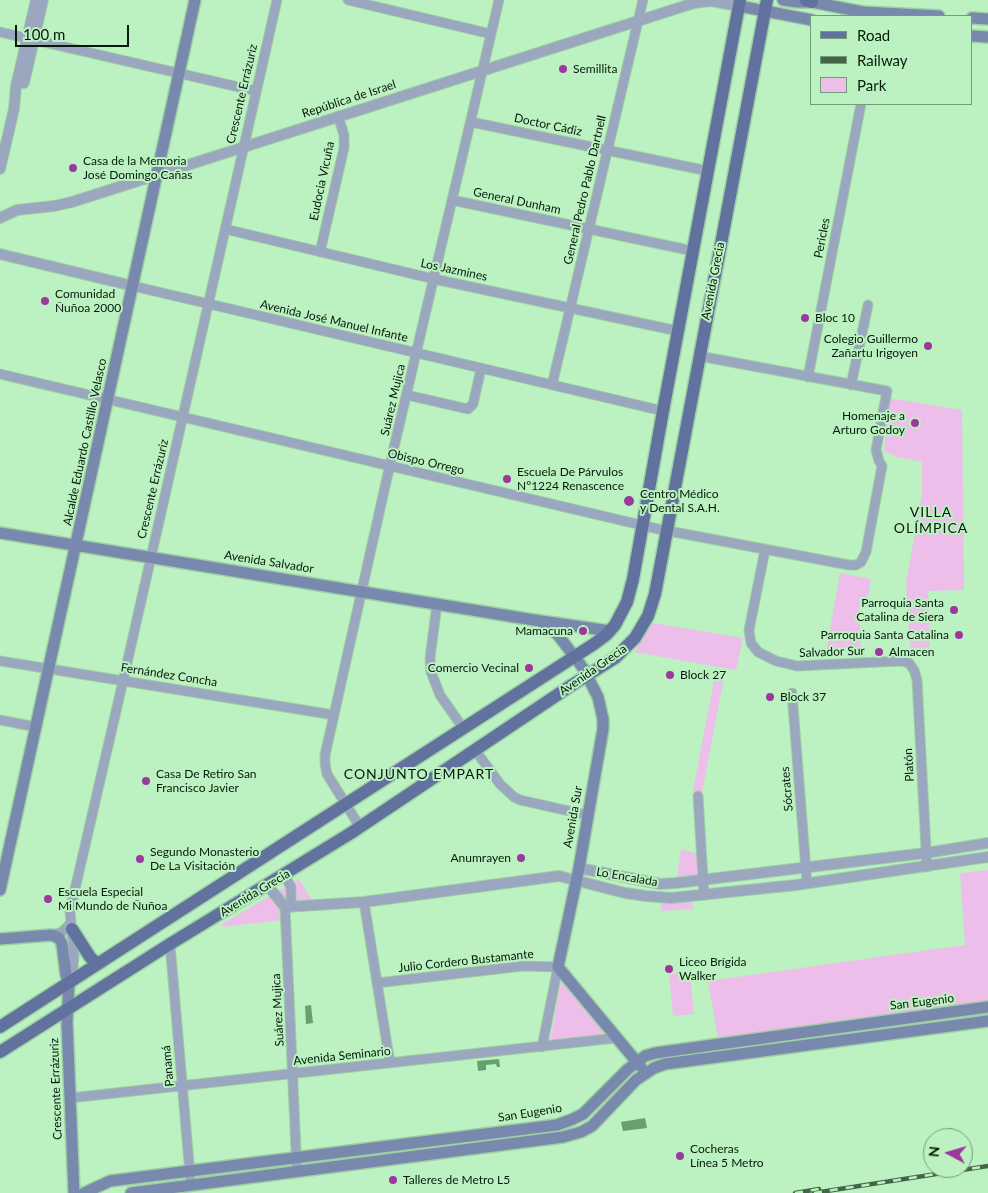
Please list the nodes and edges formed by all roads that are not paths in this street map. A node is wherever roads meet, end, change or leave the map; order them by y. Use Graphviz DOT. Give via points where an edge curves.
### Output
graph roads {
  1 [pos="36,0"];
  2 [pos="44,0"];
  3 [pos="195,0"];
  4 [pos="277,0"];
  5 [pos="348,0"];
  6 [pos="499,0"];
  7 [pos="643,0"];
  8 [pos="705,0"];
  9 [pos="783,0"];
  10 [pos="809,1"];
  11 [pos="739,3"];
  12 [pos="766,6"];
  13 [pos="850,13"];
  14 [pos="875,14"];
  15 [pos="906,15"];
  16 [pos="973,18"];
  17 [pos="810,19"];
  18 [pos="988,19"];
  19 [pos="638,20"];
  20 [pos="0,32"];
  21 [pos="491,34"];
  22 [pos="973,36"];
  23 [pos="988,37"];
  24 [pos="31,39"];
  25 [pos="483,70"];
  26 [pos="179,73"];
  27 [pos="256,91"];
  28 [pos="861,105"];
  29 [pos="338,116"];
  30 [pos="471,122"];
  31 [pos="244,146"];
  32 [pos="606,150"];
  33 [pos="0,169"];
  34 [pos="708,171"];
  35 [pos="158,173"];
  36 [pos="452,200"];
  37 [pos="0,218"];
  38 [pos="588,229"];
  39 [pos="225,230"];
  40 [pos="693,251"];
  41 [pos="320,252"];
  42 [pos="0,254"];
  43 [pos="434,279"];
  44 [pos="133,286"];
  45 [pos="208,304"];
  46 [pos="868,305"];
  47 [pos="570,308"];
  48 [pos="678,331"];
  49 [pos="416,353"];
  50 [pos="699,356"];
  51 [pos="481,369"];
  52 [pos="0,374"];
  53 [pos="808,377"];
  54 [pos="552,385"];
  55 [pos="851,385"];
  56 [pos="406,395"];
  57 [pos="108,400"];
  58 [pos="663,411"];
  59 [pos="183,417"];
  60 [pos="390,466"];
  61 [pos="643,526"];
  62 [pos="666,530"];
  63 [pos="0,533"];
  64 [pos="76,544"];
  65 [pos="765,550"];
  66 [pos="152,556"];
  67 [pos="361,592"];
  68 [pos="437,604"];
  69 [pos="534,620"];
  70 [pos="610,631"];
  71 [pos="574,656"];
  72 [pos="0,661"];
  73 [pos="909,663"];
  74 [pos="49,669"];
  75 [pos="587,675"];
  76 [pos="124,681"];
  77 [pos="792,694"];
  78 [pos="334,715"];
  79 [pos="0,720"];
  80 [pos="36,727"];
  81 [pos="463,728"];
  82 [pos="475,750"];
  83 [pos="698,796"];
  84 [pos="345,805"];
  85 [pos="587,815"];
  86 [pos="360,827"];
  87 [pos="988,843"];
  88 [pos="4,852"];
  89 [pos="926,853"];
  90 [pos="988,857"];
  91 [pos="806,866"];
  92 [pos="927,866"];
  93 [pos="579,868"];
  94 [pos="284,875"];
  95 [pos="703,880"];
  96 [pos="576,881"];
  97 [pos="808,883"];
  98 [pos="268,886"];
  99 [pos="0,890"];
  100 [pos="704,895"];
  101 [pos="364,902"];
  102 [pos="288,907"];
  103 [pos="71,927"];
  104 [pos="51,935"];
  105 [pos="0,939"];
  106 [pos="170,944"];
  107 [pos="98,964"];
  108 [pos="558,967"];
  109 [pos="377,983"];
  110 [pos="69,984"];
  111 [pos="983,1008"];
  112 [pos="67,1010"];
  113 [pos="954,1012"];
  114 [pos="984,1021"];
  115 [pos="957,1025"];
  116 [pos="0,1027"];
  117 [pos="616,1038"];
  118 [pos="694,1046"];
  119 [pos="542,1047"];
  120 [pos="0,1052"];
  121 [pos="690,1061"];
  122 [pos="636,1062"];
  123 [pos="390,1063"];
  124 [pos="646,1073"];
  125 [pos="294,1074"];
  126 [pos="182,1085"];
  127 [pos="70,1098"];
  128 [pos="504,1132"];
  129 [pos="505,1145"];
  130 [pos="379,1148"];
  131 [pos="296,1158"];
  132 [pos="381,1161"];
  133 [pos="190,1172"];
  134 [pos="297,1172"];
  135 [pos="74,1181"];
  136 [pos="110,1182"];
  137 [pos="191,1186"];
  138 [pos="74,1193"];
  139 [pos="84,1193"];
  140 [pos="131,1193"];
  1 -- 24 [label="street"];
  2 -- 24 [label="street"];
  3 -- 26 [label="main road, Alcalde Eduardo Castillo Velasco"];
  4 -- 27 [label="street, Crescente Errázuriz"];
  5 -- 21 [label="street"];
  6 -- 21 [label="street, Suárez Mujica"];
  7 -- 19 [label="street, General Pedro Pablo Dartnell"];
  8 -- 11 [label="street, República de Israel"];
  8 -- 19 [label="street, República de Israel"];
  9 -- 10 [label="main road"];
  10 -- 13 [label="main road"];
  11 -- 12 [label="main road"];
  11 -- 34 [label="main road, Avenida Grecia"];
  12 -- 17 [label="main road"];
  12 -- 50 [label="main road, Avenida Grecia"];
  13 -- 14 [label="main road"];
  14 -- 15 [label="main road"];
  16 -- 18 [label="main road"];
  19 -- 25 [label="street, República de Israel"];
  19 -- 32 [label="street, General Pedro Pablo Dartnell"];
  20 -- 24 [label="street"];
  21 -- 25 [label="street, Suárez Mujica"];
  22 -- 23 [label="main road"];
  24 -- 26 [label="street"];
  24 -- 33 [label="street" via="22,89"];
  25 -- 29 [label="street, República de Israel"];
  25 -- 30 [label="street, Suárez Mujica"];
  26 -- 27 [label="street"];
  26 -- 35 [label="main road, Alcalde Eduardo Castillo Velasco"];
  27 -- 31 [label="street, Crescente Errázuriz"];
  28 -- 53 [label="street, Pericles"];
  29 -- 31 [label="street, República de Israel"];
  29 -- 41 [label="street, Eudocia Vicuña" via="344,148"];
  30 -- 32 [label="street, Doctor Cádiz"];
  30 -- 36 [label="street, Suárez Mujica"];
  31 -- 35 [label="street, República de Israel"];
  31 -- 39 [label="street, Crescente Errázuriz"];
  32 -- 34 [label="street, Doctor Cádiz"];
  32 -- 38 [label="street, General Pedro Pablo Dartnell"];
  34 -- 40 [label="main road, Avenida Grecia"];
  35 -- 37 [label="street, República de Israel" via="63,204 17,210"];
  35 -- 44 [label="main road, Alcalde Eduardo Castillo Velasco"];
  36 -- 38 [label="street, General Dunham"];
  36 -- 43 [label="street, Suárez Mujica"];
  38 -- 40 [label="street, General Dunham"];
  38 -- 47 [label="street, General Pedro Pablo Dartnell"];
  39 -- 41 [label="street, Los Jazmines"];
  39 -- 45 [label="street, Crescente Errázuriz"];
  40 -- 48 [label="main road, Avenida Grecia"];
  41 -- 43 [label="street, Los Jazmines"];
  42 -- 44 [label="street, Avenida José Manuel Infante"];
  43 -- 47 [label="street, Los Jazmines"];
  43 -- 49 [label="street, Suárez Mujica"];
  44 -- 45 [label="street, Avenida José Manuel Infante"];
  44 -- 57 [label="main road, Alcalde Eduardo Castillo Velasco"];
  45 -- 49 [label="street, Avenida José Manuel Infante"];
  45 -- 59 [label="street, Crescente Errázuriz"];
  46 -- 55 [label="street"];
  47 -- 48 [label="street, Los Jazmines"];
  47 -- 54 [label="street, General Pedro Pablo Dartnell"];
  48 -- 58 [label="main road, Avenida Grecia"];
  49 -- 51 [label="street, Avenida José Manuel Infante"];
  49 -- 56 [label="street, Suárez Mujica"];
  50 -- 53 [label="street"];
  50 -- 62 [label="main road, Avenida Grecia"];
  51 -- 54 [label="street, Avenida José Manuel Infante"];
  51 -- 56 [label="street" via="473,404 468,408"];
  52 -- 57 [label="street, Obispo Orrego"];
  53 -- 55 [label="street"];
  54 -- 58 [label="street, Avenida José Manuel Infante"];
  55 -- 65 [label="street, Obispo Orrego" via="887,391 876,450 882,466 865,557 858,564 849,565"];
  56 -- 60 [label="street, Suárez Mujica"];
  57 -- 59 [label="street, Obispo Orrego"];
  57 -- 64 [label="main road, Alcalde Eduardo Castillo Velasco"];
  58 -- 61 [label="main road, Avenida Grecia"];
  59 -- 60 [label="street, Obispo Orrego"];
  59 -- 66 [label="street, Crescente Errázuriz"];
  60 -- 61 [label="street, Obispo Orrego"];
  60 -- 67 [label="street, Suárez Mujica"];
  61 -- 62 [label="street, Obispo Orrego"];
  61 -- 70 [label="main road, Avenida Grecia" via="624,610"];
  62 -- 65 [label="street, Obispo Orrego"];
  62 -- 75 [label="main road, Avenida Grecia" via="653,602 642,627 625,650"];
  63 -- 64 [label="main road, Avenida Salvador"];
  64 -- 66 [label="main road, Avenida Salvador"];
  64 -- 74 [label="main road, Alcalde Eduardo Castillo Velasco"];
  65 -- 73 [label="street, Salvador Sur" via="749,630 751,643 758,652 797,666"];
  66 -- 67 [label="main road, Avenida Salvador"];
  66 -- 76 [label="street, Crescente Errázuriz"];
  67 -- 68 [label="main road, Avenida Salvador"];
  67 -- 78 [label="street, Suárez Mujica"];
  68 -- 69 [label="main road, Avenida Salvador"];
  68 -- 81 [label="street" via="431,672 440,695"];
  69 -- 70 [label="main road, Avenida Salvador"];
  69 -- 71 [label="main road, Avenida Salvador" via="552,630"];
  70 -- 71 [label="main road, Avenida Grecia"];
  71 -- 75 [label="main road, Avenida Salvador"];
  71 -- 81 [label="main road, Avenida Grecia"];
  72 -- 74 [label="street, Fernández Concha"];
  73 -- 89 [label="street, Platón" via="917,680"];
  74 -- 76 [label="street, Fernández Concha"];
  74 -- 80 [label="main road, Alcalde Eduardo Castillo Velasco"];
  75 -- 82 [label="main road, Avenida Grecia"];
  75 -- 85 [label="main road, Avenida Sur" via="600,703 603,729"];
  76 -- 78 [label="street, Fernández Concha"];
  76 -- 103 [label="street, Crescente Errázuriz" via="70,911"];
  77 -- 91 [label="street, Sócrates"];
  78 -- 84 [label="street, Suárez Mujica" via="325,767"];
  79 -- 80 [label="street"];
  80 -- 88 [label="main road, Alcalde Eduardo Castillo Velasco"];
  81 -- 84 [label="main road, Avenida Grecia"];
  82 -- 85 [label="street" via="514,797"];
  82 -- 86 [label="main road, Avenida Grecia"];
  83 -- 95 [label="street"];
  84 -- 86 [label="street, Suárez Mujica"];
  84 -- 107 [label="main road, Avenida Grecia"];
  85 -- 93 [label="main road, Avenida Sur"];
  86 -- 94 [label="main road, Avenida Grecia"];
  87 -- 89 [label="street, Lo Encalada"];
  88 -- 99 [label="main road, Alcalde Eduardo Castillo Velasco"];
  89 -- 91 [label="street, Lo Encalada"];
  89 -- 92 [label="street, Platón"];
  90 -- 92 [label="street, Lo Encalada"];
  91 -- 95 [label="street, Lo Encalada"];
  91 -- 97 [label="street, Sócrates"];
  92 -- 97 [label="street, Lo Encalada"];
  93 -- 95 [label="street, Lo Encalada" via="660,884"];
  93 -- 96 [label="main road, Avenida Sur"];
  94 -- 98 [label="main road, Avenida Grecia"];
  94 -- 102 [label="street" via="291,887"];
  95 -- 100 [label="street"];
  96 -- 100 [label="street, Lo Encalada" via="646,896"];
  96 -- 101 [label="street, Lo Encalada" via="559,876"];
  96 -- 108 [label="main road, Avenida Sur"];
  97 -- 100 [label="street, Lo Encalada"];
  98 -- 102 [label="street"];
  98 -- 106 [label="main road, Avenida Grecia"];
  101 -- 102 [label="street, Lo Encalada"];
  101 -- 109 [label="street"];
  102 -- 125 [label="street, Suárez Mujica"];
  103 -- 104 [label="street"];
  103 -- 107 [label="main road"];
  103 -- 110 [label="street, Crescente Errázuriz" via="74,958"];
  104 -- 105 [label="main road"];
  104 -- 110 [label="main road, Crescente Errázuriz" via="59,938 62,944"];
  106 -- 112 [label="main road, Avenida Grecia"];
  106 -- 126 [label="street, Panamá"];
  107 -- 110 [label="main road, Avenida Grecia"];
  108 -- 109 [label="street, Julio Cordero Bustamante" via="523,966"];
  108 -- 117 [label="main road"];
  108 -- 119 [label="street, Avenida Sur"];
  109 -- 123 [label="street"];
  110 -- 112 [label="main road, Crescente Errázuriz"];
  110 -- 116 [label="main road, Avenida Grecia"];
  111 -- 113 [label="main road, San Eugenio"];
  111 -- 114 [label="main road" via="975,1016"];
  112 -- 120 [label="main road, Avenida Grecia"];
  112 -- 127 [label="main road, Crescente Errázuriz"];
  113 -- 115 [label="main road" via="960,1018"];
  113 -- 118 [label="main road, San Eugenio"];
  114 -- 115 [label="main road"];
  115 -- 121 [label="main road"];
  117 -- 119 [label="street, Avenida Seminario"];
  117 -- 122 [label="main road"];
  118 -- 121 [label="main road" via="688,1054"];
  118 -- 122 [label="main road, San Eugenio" via="655,1053"];
  119 -- 123 [label="street, Avenida Seminario"];
  121 -- 124 [label="main road" via="665,1064"];
  122 -- 124 [label="main road"];
  122 -- 128 [label="main road, San Eugenio" via="573,1120"];
  123 -- 125 [label="street, Avenida Seminario"];
  124 -- 129 [label="main road" via="587,1129 563,1137"];
  125 -- 126 [label="street, Avenida Seminario"];
  125 -- 131 [label="street, Suárez Mujica"];
  126 -- 127 [label="street, Avenida Seminario"];
  126 -- 133 [label="street, Panamá"];
  127 -- 135 [label="main road, Crescente Errázuriz"];
  128 -- 129 [label="main road"];
  128 -- 130 [label="main road, San Eugenio"];
  129 -- 132 [label="main road"];
  130 -- 131 [label="main road, San Eugenio"];
  130 -- 132 [label="main road"];
  131 -- 133 [label="main road, San Eugenio"];
  131 -- 134 [label="street, Suárez Mujica"];
  132 -- 134 [label="main road"];
  133 -- 136 [label="main road, San Eugenio"];
  133 -- 137 [label="street, Panamá"];
  134 -- 137 [label="main road"];
  135 -- 136 [label="main road"];
  135 -- 138 [label="main road, Crescente Errázuriz"];
  136 -- 139 [label="main road, San Eugenio"];
  137 -- 140 [label="main road"];
}
